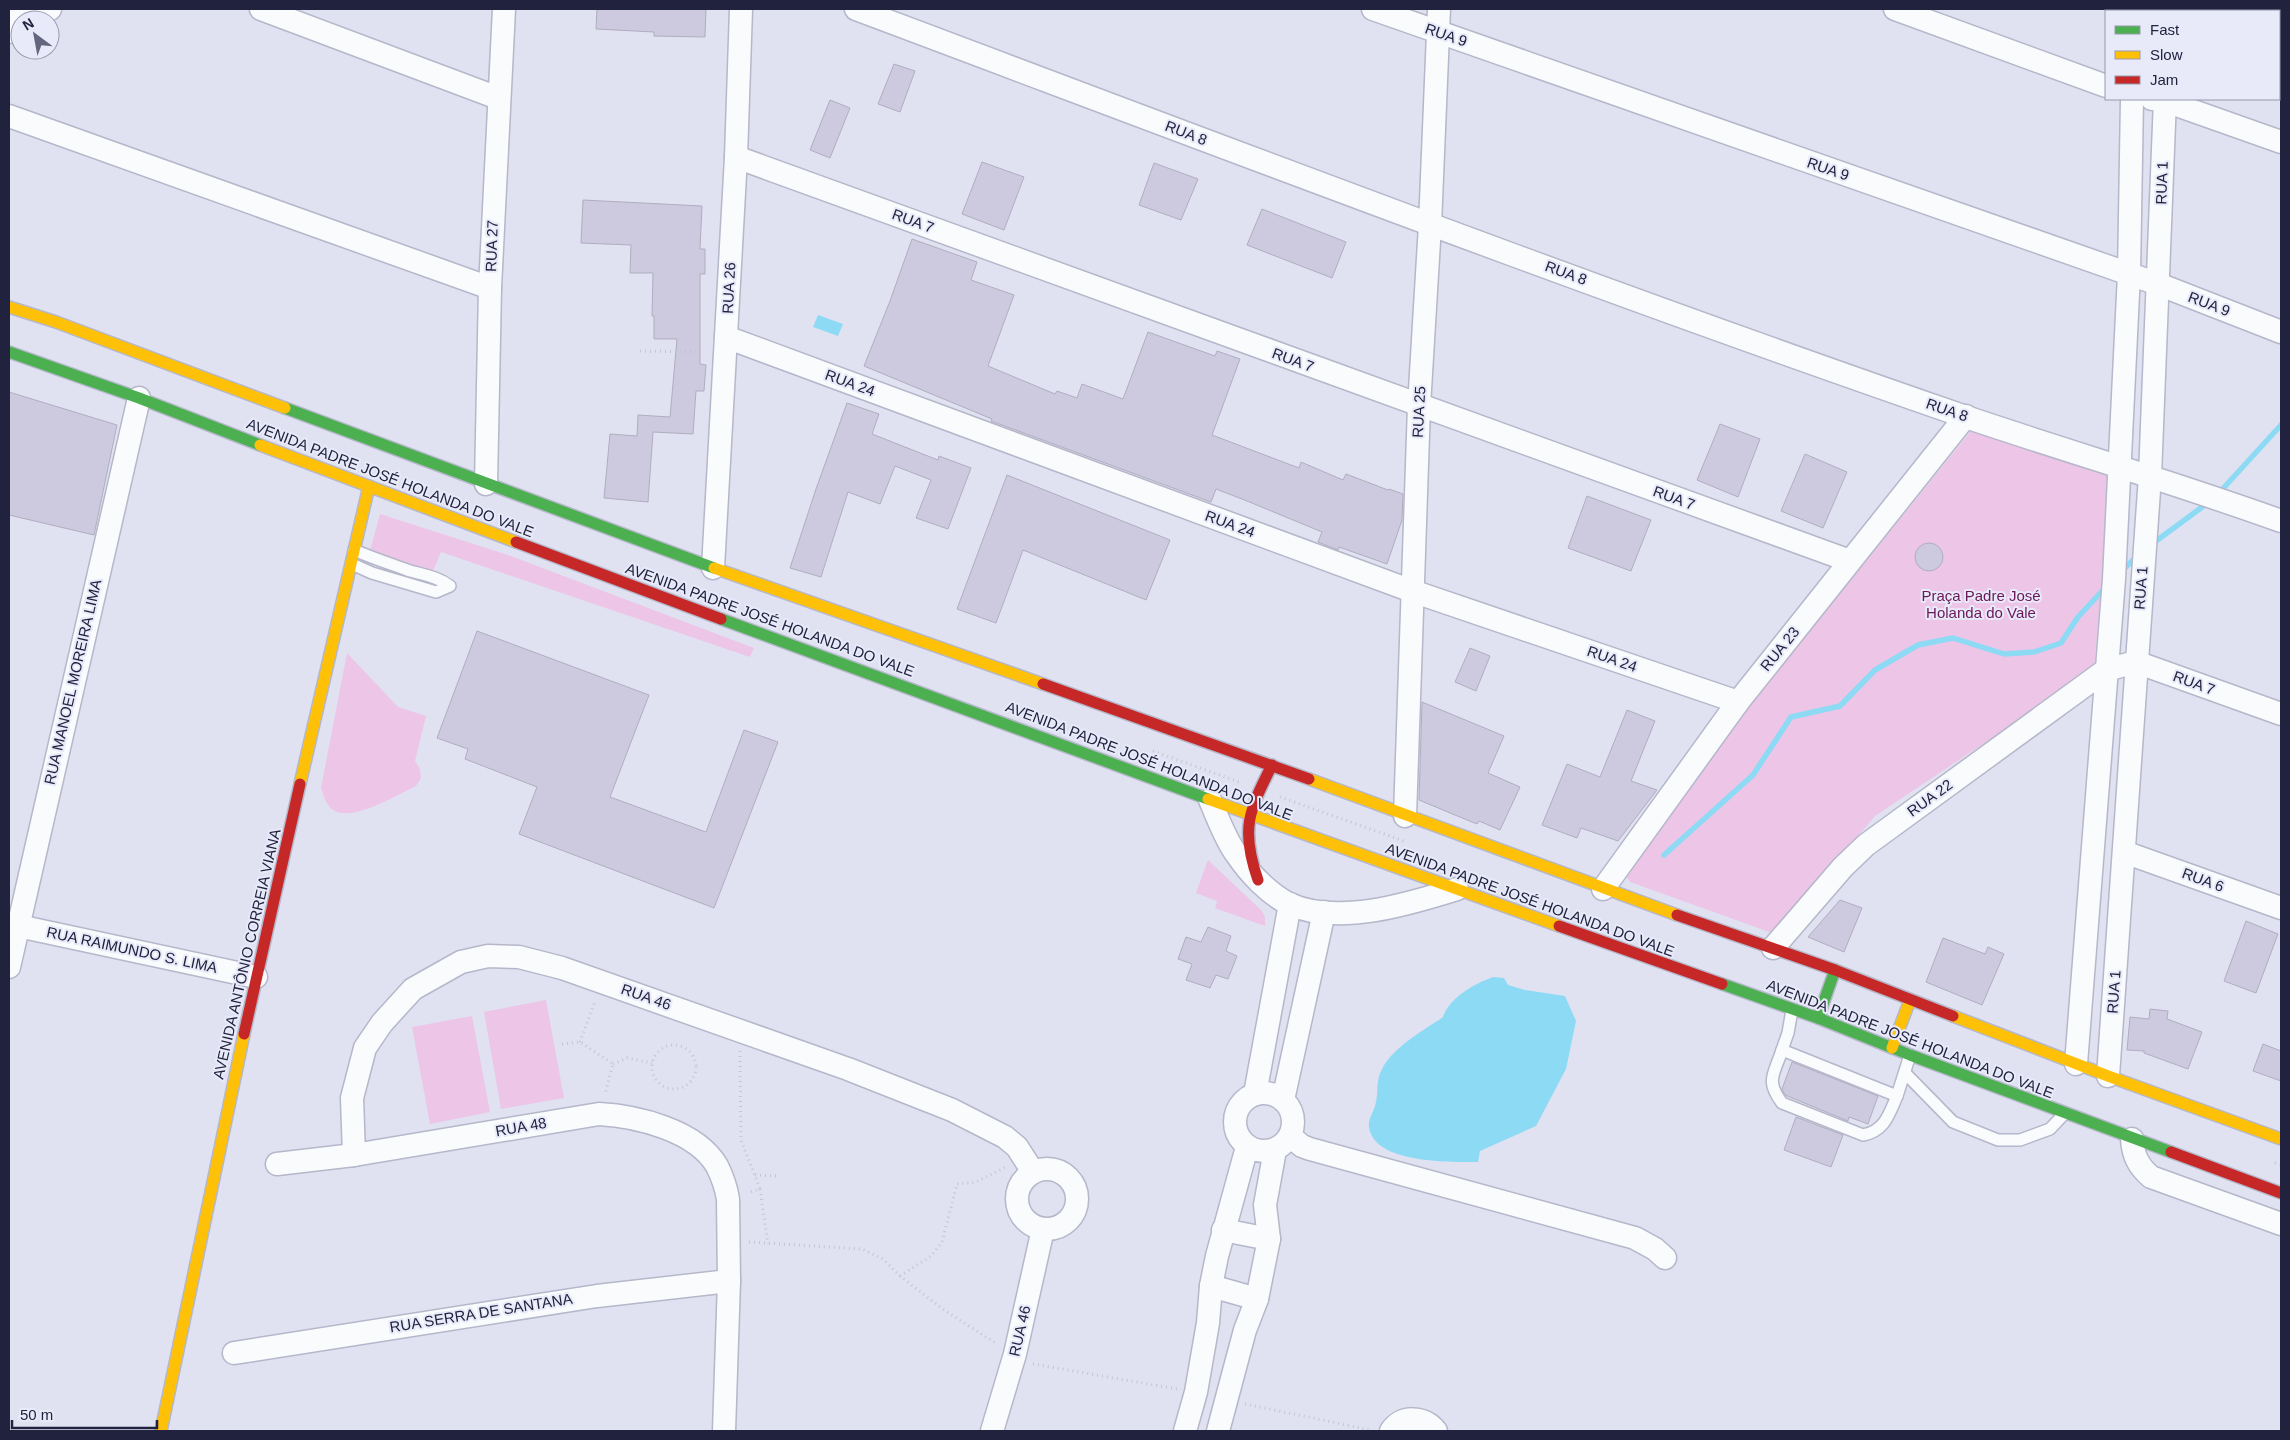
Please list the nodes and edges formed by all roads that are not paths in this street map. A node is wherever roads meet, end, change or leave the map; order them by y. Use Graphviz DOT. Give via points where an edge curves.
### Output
graph roads {
  1 [pos="16,9"];
  2 [pos="261,9"];
  3 [pos="504,9"];
  4 [pos="741,9"];
  5 [pos="856,9"];
  6 [pos="1373,9"];
  7 [pos="1439,9"];
  8 [pos="1895,9"];
  9 [pos="9,12"];
  10 [pos="1438,32"];
  11 [pos="2105,86"];
  12 [pos="498,98"];
  13 [pos="2132,100"];
  14 [pos="2160,100"];
  15 [pos="9,116"];
  16 [pos="2281,142"];
  17 [pos="736,157"];
  18 [pos="1430,225"];
  19 [pos="2129,274"];
  20 [pos="2158,284"];
  21 [pos="490,288"];
  22 [pos="9,307"];
  23 [pos="2281,332"];
  24 [pos="725,345"];
  25 [pos="9,352"];
  26 [pos="139,398"];
  27 [pos="1419,406"];
  28 [pos="225,414"];
  29 [pos="1966,416"];
  30 [pos="220,430"];
  31 [pos="2119,465"];
  32 [pos="2150,476"];
  33 [pos="486,484"];
  34 [pos="369,486"];
  35 [pos="2281,521"];
  36 [pos="354,550"];
  37 [pos="1850,561"];
  38 [pos="350,563"];
  39 [pos="713,568"];
  40 [pos="1412,591"];
  41 [pos="2136,662"];
  42 [pos="2106,670"];
  43 [pos="1738,702"];
  44 [pos="2281,714"];
  45 [pos="1272,765"];
  46 [pos="1210,800"];
  47 [pos="1250,816"];
  48 [pos="1405,816"];
  49 [pos="2124,852"];
  50 [pos="1258,880"];
  51 [pos="1457,889"];
  52 [pos="1603,890"];
  53 [pos="1290,904"];
  54 [pos="2281,908"];
  55 [pos="1324,912"];
  56 [pos="13,925"];
  57 [pos="1773,948"];
  58 [pos="9,967"];
  59 [pos="1835,970"];
  60 [pos="256,977"];
  61 [pos="1910,1000"];
  62 [pos="1792,1010"];
  63 [pos="1818,1018"];
  64 [pos="1892,1048"];
  65 [pos="1782,1050"];
  66 [pos="1910,1055"];
  67 [pos="2076,1064"];
  68 [pos="1905,1073"];
  69 [pos="2108,1076"];
  70 [pos="1255,1094"];
  71 [pos="1897,1096"];
  72 [pos="1283,1100"];
  73 [pos="2065,1113"];
  74 [pos="2132,1139"];
  75 [pos="2281,1139"];
  76 [pos="1283,1143"];
  77 [pos="1247,1147"];
  78 [pos="354,1155"];
  79 [pos="277,1164"];
  80 [pos="1029,1165"];
  81 [pos="2281,1193"];
  82 [pos="2281,1224"];
  83 [pos="1043,1229"];
  84 [pos="1223,1230"];
  85 [pos="1269,1239"];
  86 [pos="1665,1258"];
  87 [pos="729,1281"];
  88 [pos="1211,1286"];
  89 [pos="1257,1299"];
  90 [pos="234,1353"];
  91 [pos="161,1431"];
  92 [pos="724,1431"];
  93 [pos="992,1431"];
  94 [pos="1185,1431"];
  95 [pos="1218,1431"];
  96 [pos="1391,1431"];
  97 [pos="1436,1431"];
  1 -- 9 [label="street"];
  2 -- 12 [label="street"];
  3 -- 12 [label="street, RUA 27"];
  4 -- 17 [label="street, RUA 26"];
  5 -- 18 [label="street, RUA 8"];
  6 -- 10 [label="street, RUA 9"];
  7 -- 10 [label="street, RUA 25"];
  8 -- 11 [label="street"];
  10 -- 18 [label="street, RUA 25"];
  10 -- 19 [label="street, RUA 9"];
  12 -- 21 [label="street, RUA 27"];
  13 -- 19 [label="street, RUA 1"];
  14 -- 16 [label="street"];
  14 -- 20 [label="street, RUA 1"];
  15 -- 21 [label="street"];
  17 -- 24 [label="street, RUA 26"];
  17 -- 27 [label="street, RUA 7"];
  18 -- 27 [label="street, RUA 25"];
  18 -- 29 [label="street, RUA 8"];
  19 -- 20 [label="street, RUA 9"];
  19 -- 31 [label="street, RUA 1"];
  20 -- 23 [label="street, RUA 9"];
  20 -- 32 [label="street, RUA 1"];
  21 -- 33 [label="street, RUA 27"];
  22 -- 33 [label="main road, AVENIDA PADRE JOSÉ HOLANDA DO VALE" via="56,322 298,418"];
  24 -- 39 [label="street, RUA 26"];
  24 -- 40 [label="street, RUA 24"];
  25 -- 26 [label="main road, AVENIDA PADRE JOSÉ HOLANDA DO VALE"];
  26 -- 30 [label="main road, AVENIDA PADRE JOSÉ HOLANDA DO VALE"];
  26 -- 56 [label="street, RUA MANOEL MOREIRA LIMA"];
  27 -- 37 [label="street, RUA 7"];
  27 -- 40 [label="street, RUA 25"];
  28 -- 30 [label="main road"];
  29 -- 31 [label="street, RUA 8"];
  29 -- 37 [label="street, RUA 23"];
  30 -- 34 [label="main road, AVENIDA PADRE JOSÉ HOLANDA DO VALE" via="286,451"];
  31 -- 32 [label="street, RUA 8"];
  31 -- 42 [label="street, RUA 1"];
  32 -- 35 [label="street, RUA 8"];
  32 -- 41 [label="street, RUA 1"];
  33 -- 39 [label="main road, AVENIDA PADRE JOSÉ HOLANDA DO VALE"];
  34 -- 36 [label="main road, AVENIDA ANTÔNIO CORREIA VIANA"];
  34 -- 46 [label="main road, AVENIDA PADRE JOSÉ HOLANDA DO VALE"];
  36 -- 38 [label="main road, AVENIDA ANTÔNIO CORREIA VIANA"];
  36 -- 38 [label="lane" via="376,560 440,578 450,586 436,592"];
  37 -- 43 [label="street, RUA 23"];
  38 -- 60 [label="main road, AVENIDA ANTÔNIO CORREIA VIANA"];
  39 -- 45 [label="main road, AVENIDA PADRE JOSÉ HOLANDA DO VALE"];
  40 -- 43 [label="street, RUA 24"];
  40 -- 48 [label="street, RUA 25"];
  41 -- 42 [label="street"];
  41 -- 44 [label="street, RUA 7"];
  41 -- 49 [label="street, RUA 1"];
  42 -- 57 [label="street, RUA 22" via="1866,846 1843,867"];
  42 -- 67 [label="street, RUA 1"];
  43 -- 52 [label="street, RUA 23"];
  45 -- 47 [label="main road"];
  45 -- 48 [label="main road, AVENIDA PADRE JOSÉ HOLANDA DO VALE"];
  46 -- 47 [label="main road, AVENIDA PADRE JOSÉ HOLANDA DO VALE"];
  46 -- 50 [label="street" via="1235,853"];
  47 -- 50 [label="main road" via="1247,846"];
  47 -- 51 [label="main road, AVENIDA PADRE JOSÉ HOLANDA DO VALE"];
  48 -- 52 [label="main road, AVENIDA PADRE JOSÉ HOLANDA DO VALE"];
  49 -- 54 [label="street, RUA 6"];
  49 -- 69 [label="street, RUA 1"];
  50 -- 53 [label="street"];
  51 -- 55 [label="street" via="1380,910"];
  51 -- 62 [label="main road, AVENIDA PADRE JOSÉ HOLANDA DO VALE"];
  52 -- 57 [label="main road, AVENIDA PADRE JOSÉ HOLANDA DO VALE"];
  53 -- 55 [label="street"];
  53 -- 70 [label="street"];
  55 -- 72 [label="street"];
  56 -- 58 [label="street, RUA MANOEL MOREIRA LIMA"];
  56 -- 60 [label="street, RUA RAIMUNDO S. LIMA"];
  57 -- 59 [label="main road, AVENIDA PADRE JOSÉ HOLANDA DO VALE"];
  59 -- 61 [label="main road, AVENIDA PADRE JOSÉ HOLANDA DO VALE"];
  59 -- 63 [label="main road"];
  60 -- 91 [label="main road, AVENIDA ANTÔNIO CORREIA VIANA"];
  61 -- 64 [label="main road"];
  61 -- 67 [label="main road, AVENIDA PADRE JOSÉ HOLANDA DO VALE"];
  62 -- 63 [label="main road, AVENIDA PADRE JOSÉ HOLANDA DO VALE"];
  62 -- 65 [label="lane"];
  63 -- 64 [label="main road, AVENIDA PADRE JOSÉ HOLANDA DO VALE"];
  64 -- 66 [label="main road, AVENIDA PADRE JOSÉ HOLANDA DO VALE"];
  65 -- 71 [label="lane"];
  65 -- 71 [label="lane" via="1771,1083 1782,1103 1791,1107 1863,1135 1874,1133 1885,1124"];
  66 -- 68 [label="lane"];
  66 -- 73 [label="main road, AVENIDA PADRE JOSÉ HOLANDA DO VALE"];
  67 -- 69 [label="main road, AVENIDA PADRE JOSÉ HOLANDA DO VALE"];
  68 -- 71 [label="lane"];
  68 -- 73 [label="lane" via="1952,1122 1998,1140 2020,1140 2050,1129"];
  69 -- 75 [label="main road, AVENIDA PADRE JOSÉ HOLANDA DO VALE"];
  70 -- 72 [label="street" via="1275,1094"];
  70 -- 77 [label="street" via="1240,1105 1236,1114 1236,1132"];
  72 -- 76 [label="street" via="1293,1117 1293,1127"];
  73 -- 74 [label="main road, AVENIDA PADRE JOSÉ HOLANDA DO VALE"];
  74 -- 81 [label="main road, AVENIDA PADRE JOSÉ HOLANDA DO VALE"];
  74 -- 82 [label="street" via="2139,1165 2152,1177"];
  76 -- 77 [label="street" via="1256,1151"];
  76 -- 85 [label="street" via="1265,1205"];
  76 -- 86 [label="street" via="1635,1238"];
  77 -- 84 [label="street"];
  78 -- 79 [label="street, RUA 48"];
  78 -- 80 [label="street, RUA 46" via="352,1098 365,1048 391,1012 413,989 461,962 488,956 519,957 562,968 848,1068 952,1110 1005,1137 1017,1147"];
  78 -- 87 [label="street, RUA 48" via="599,1114 646,1121 689,1141 706,1152 716,1165 728,1198"];
  80 -- 83 [label="street" via="1017,1202 1025,1220"];
  80 -- 83 [label="street" via="1058,1170 1073,1182 1077,1192 1075,1211 1070,1219 1062,1226"];
  83 -- 93 [label="street, RUA 46" via="1015,1354"];
  84 -- 85 [label="street"];
  84 -- 88 [label="street"];
  85 -- 89 [label="street"];
  87 -- 90 [label="street, RUA SERRA DE SANTANA" via="587,1297"];
  87 -- 92 [label="street, RUA 48"];
  88 -- 89 [label="street"];
  88 -- 94 [label="street" via="1196,1392"];
  89 -- 95 [label="street" via="1245,1330"];
  96 -- 97 [label="street" via="1400,1422 1417,1419"];
}
